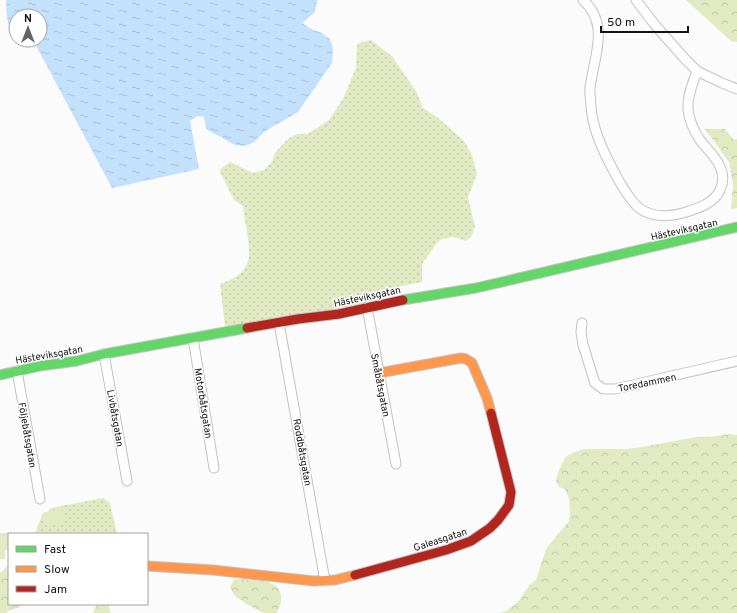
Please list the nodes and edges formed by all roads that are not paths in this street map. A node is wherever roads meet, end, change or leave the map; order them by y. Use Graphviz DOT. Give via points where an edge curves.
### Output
graph roads {
  1 [pos="583,0"];
  2 [pos="636,0"];
  3 [pos="698,71"];
  4 [pos="737,89"];
  5 [pos="737,227"];
  6 [pos="367,307"];
  7 [pos="279,322"];
  8 [pos="582,323"];
  9 [pos="193,338"];
  10 [pos="104,354"];
  11 [pos="737,361"];
  12 [pos="17,371"];
  13 [pos="379,373"];
  14 [pos="0,375"];
  15 [pos="396,464"];
  16 [pos="214,468"];
  17 [pos="127,481"];
  18 [pos="40,499"];
  19 [pos="148,566"];
  20 [pos="325,581"];
  1 -- 3 [label="street" via="589,5 599,28 590,92 594,125 611,167 633,204 642,211 657,216 676,215 706,204 716,197 721,188 720,165 695,131 688,108 689,93"];
  2 -- 3 [label="street" via="655,25"];
  3 -- 4 [label="street"];
  5 -- 6 [label="street, Hästeviksgatan" via="476,288"];
  6 -- 7 [label="street, Hästeviksgatan" via="339,314"];
  6 -- 13 [label="street, Småbåtsgatan"];
  7 -- 9 [label="street, Hästeviksgatan"];
  7 -- 20 [label="street, Roddbåtsgatan"];
  8 -- 11 [label="street, Toredammen" via="583,345 595,383 603,389 615,389"];
  9 -- 10 [label="street, Hästeviksgatan"];
  9 -- 16 [label="street, Motorbåtsgatan"];
  10 -- 12 [label="street, Hästeviksgatan"];
  10 -- 17 [label="street, Livbåtsgatan"];
  12 -- 14 [label="street, Hästeviksgatan"];
  12 -- 18 [label="street, Följebåtsgatan"];
  13 -- 15 [label="street, Småbåtsgatan"];
  13 -- 20 [label="street, Galeasgatan" via="460,358 472,363 492,412 509,478 510,499 497,522 470,541 390,566"];
  19 -- 20 [label="street, Galeasgatan" via="212,569"];
}
